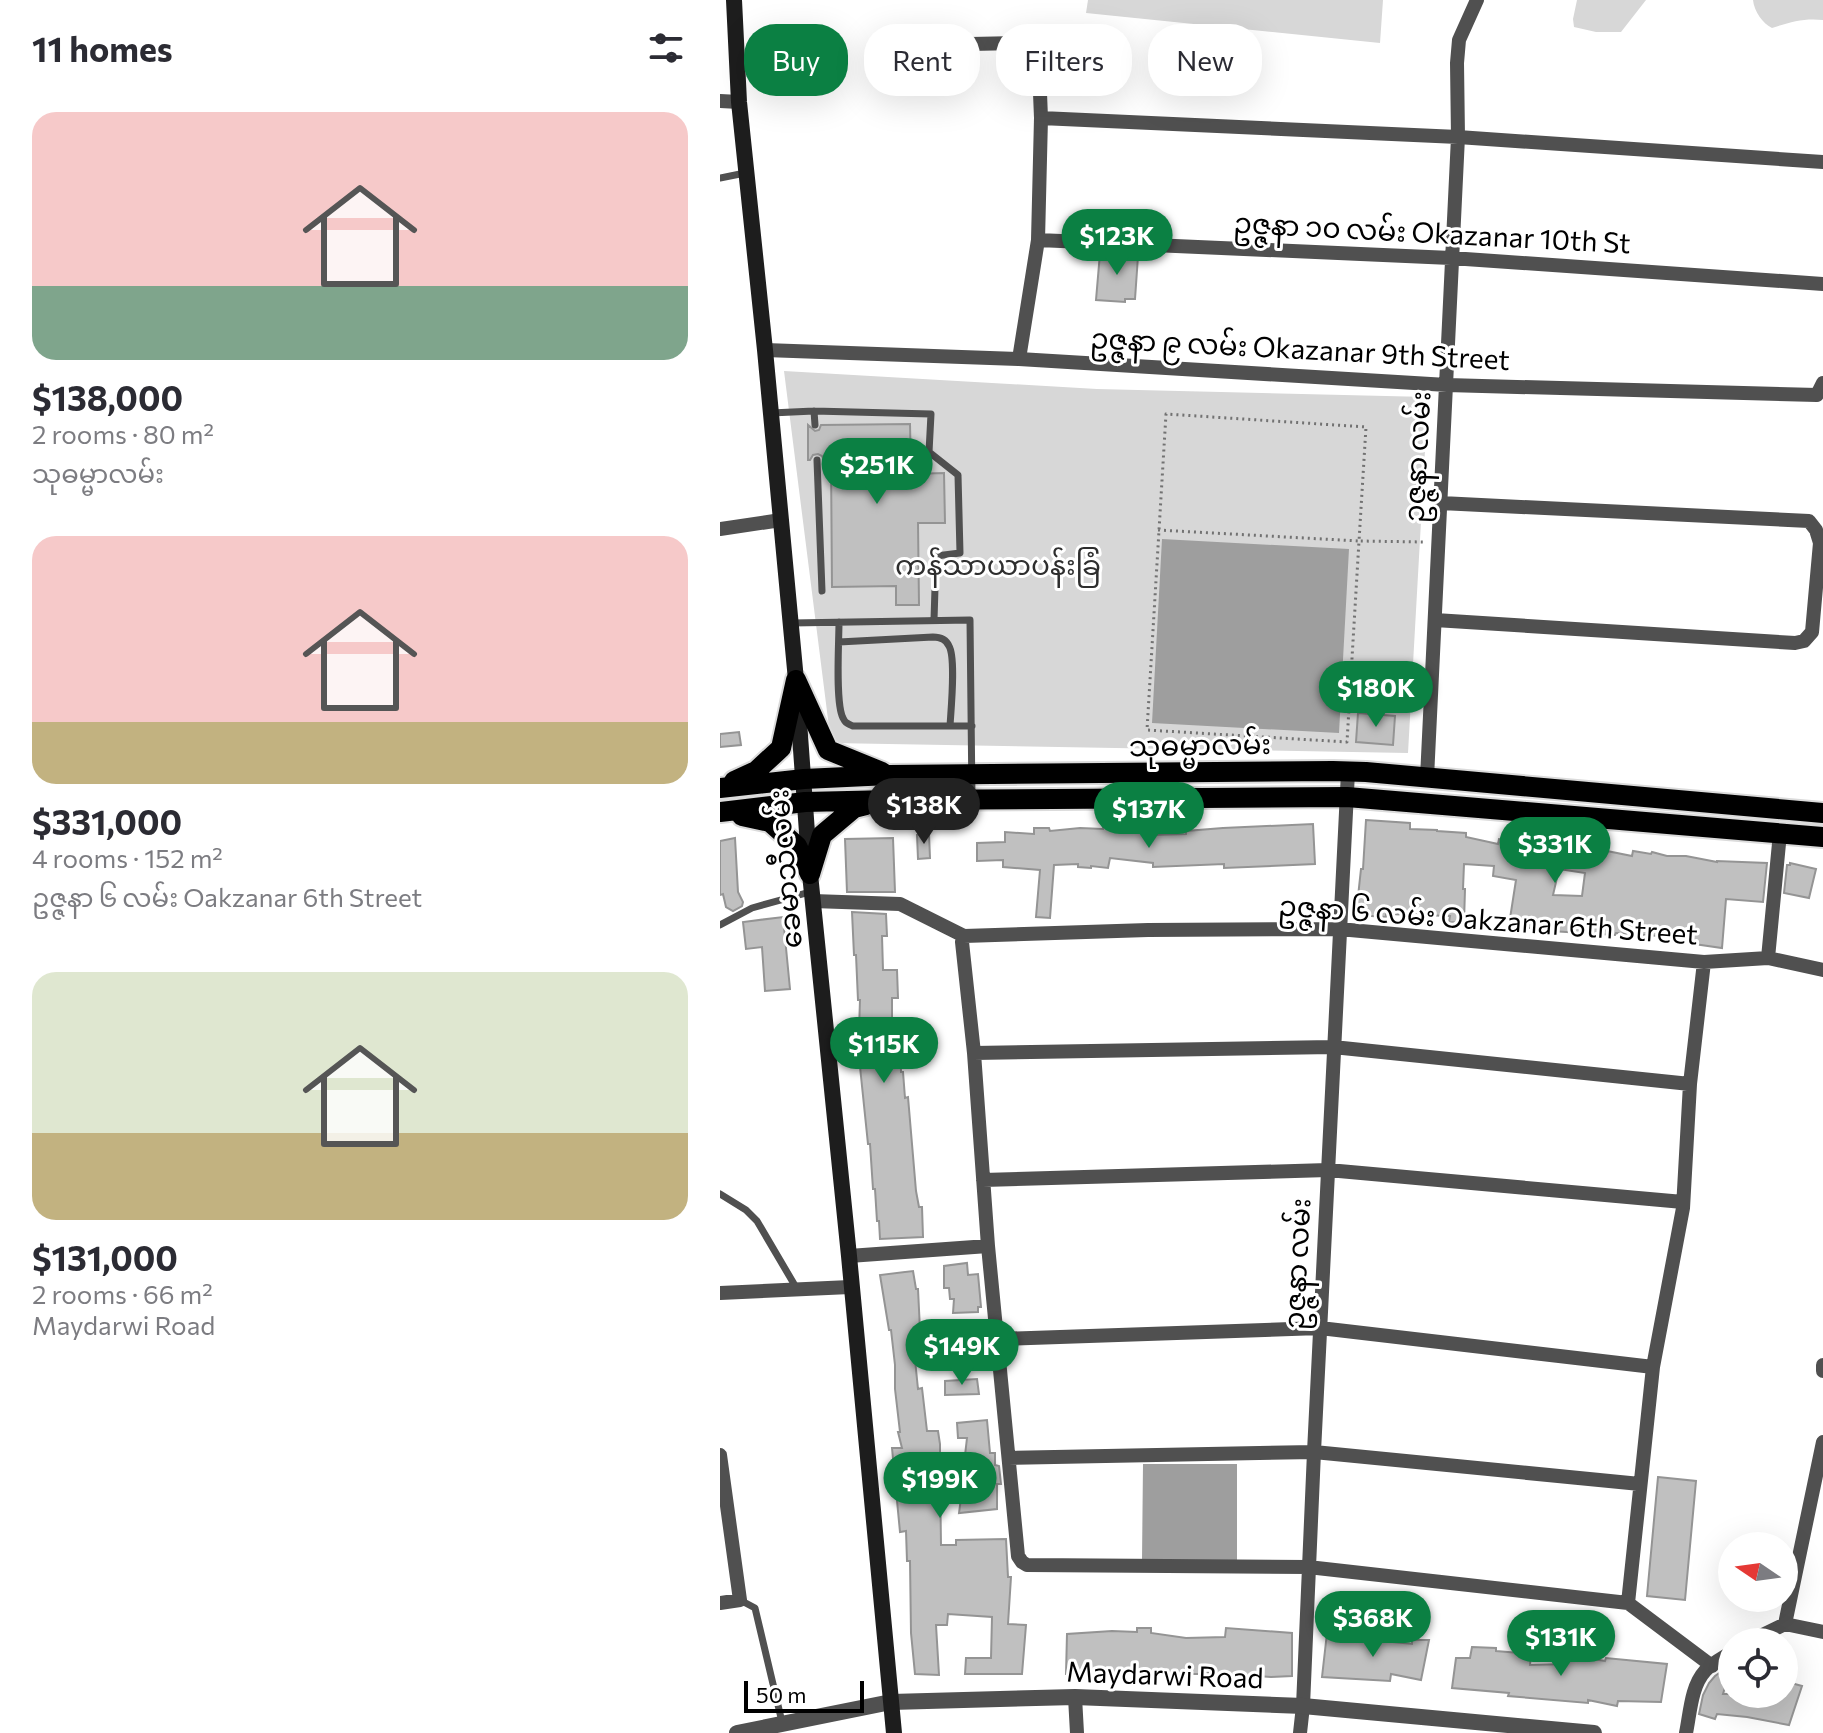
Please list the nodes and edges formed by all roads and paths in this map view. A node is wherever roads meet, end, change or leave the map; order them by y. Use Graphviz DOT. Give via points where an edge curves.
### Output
graph roads {
  1 [pos="734,0"];
  2 [pos="1477,0"];
  3 [pos="980,44"];
  4 [pos="720,101"];
  5 [pos="739,102"];
  6 [pos="1041,118"];
  7 [pos="1458,137"];
  8 [pos="1823,162"];
  9 [pos="746,173"];
  10 [pos="720,178"];
  11 [pos="1038,240"];
  12 [pos="1451,258"];
  13 [pos="1823,284"];
  14 [pos="765,350"];
  15 [pos="1019,359"];
  16 [pos="1823,383"];
  17 [pos="1447,385"];
  18 [pos="814,411"];
  19 [pos="771,413"];
  20 [pos="815,425"];
  21 [pos="817,460"];
  22 [pos="1441,503"];
  23 [pos="781,520"];
  24 [pos="720,529"];
  25 [pos="1158,530"];
  26 [pos="1359,541"];
  27 [pos="1439,542"];
  28 [pos="822,591"];
  29 [pos="934,620"];
  30 [pos="1435,620"];
  31 [pos="839,622"];
  32 [pos="790,623"];
  33 [pos="839,642"];
  34 [pos="796,680"];
  35 [pos="950,726"];
  36 [pos="972,726"];
  37 [pos="1348,772"];
  38 [pos="889,775"];
  39 [pos="972,775"];
  40 [pos="1427,778"];
  41 [pos="804,779"];
  42 [pos="720,787"];
  43 [pos="1347,797"];
  44 [pos="972,799"];
  45 [pos="891,800"];
  46 [pos="805,802"];
  47 [pos="721,812"];
  48 [pos="1823,813"];
  49 [pos="1780,833"];
  50 [pos="1823,837"];
  51 [pos="812,889"];
  52 [pos="720,925"];
  53 [pos="1339,929"];
  54 [pos="964,936"];
  55 [pos="1768,958"];
  56 [pos="1704,962"];
  57 [pos="1823,970"];
  58 [pos="1333,1047"];
  59 [pos="974,1053"];
  60 [pos="1690,1084"];
  61 [pos="1328,1170"];
  62 [pos="983,1180"];
  63 [pos="720,1194"];
  64 [pos="1683,1202"];
  65 [pos="988,1246"];
  66 [pos="849,1256"];
  67 [pos="850,1287"];
  68 [pos="797,1289"];
  69 [pos="720,1293"];
  70 [pos="1320,1328"];
  71 [pos="998,1339"];
  72 [pos="1653,1367"];
  73 [pos="1823,1442"];
  74 [pos="1314,1452"];
  75 [pos="720,1455"];
  76 [pos="1009,1458"];
  77 [pos="722,1482"];
  78 [pos="1640,1484"];
  79 [pos="1816,1513"];
  80 [pos="1308,1567"];
  81 [pos="740,1600"];
  82 [pos="720,1603"];
  83 [pos="1628,1603"];
  84 [pos="1785,1624"];
  85 [pos="1777,1628"];
  86 [pos="1823,1632"];
  87 [pos="1718,1662"];
  88 [pos="1712,1666"];
  89 [pos="1075,1697"];
  90 [pos="891,1702"];
  91 [pos="1303,1706"];
  92 [pos="782,1724"];
  93 [pos="1434,1726"];
  94 [pos="1567,1732"];
  95 [pos="737,1733"];
  96 [pos="894,1733"];
  97 [pos="1077,1733"];
  98 [pos="1300,1733"];
  99 [pos="1594,1733"];
  100 [pos="1686,1733"];
  1 -- 5 [label="main road, ခေမာသီလမ်း"];
  2 -- 7 [label="street, ဥဇ္ဇနာ လမ်း" via="1459,40"];
  3 -- 6 [label="street" via="1019,43 1032,51 1039,68"];
  4 -- 5 [label="street"];
  5 -- 9 [label="main road, ခေမာသီလမ်း"];
  6 -- 7 [label="street"];
  6 -- 11 [label="street"];
  7 -- 8 [label="street"];
  7 -- 12 [label="street, ဥဇ္ဇနာ လမ်း"];
  9 -- 10 [label="lane"];
  9 -- 14 [label="main road, ခေမာသီလမ်း"];
  11 -- 12 [label="street, ဥဇ္ဇနာ ၁၀ လမ်း Okazanar 10th St"];
  11 -- 15 [label="street"];
  12 -- 13 [label="street, ဥဇ္ဇနာ ၁၀ လမ်း Okazanar 10th St"];
  12 -- 17 [label="street, ဥဇ္ဇနာ လမ်း"];
  14 -- 15 [label="street, ဥဇ္ဇနာ ၉ လမ်း Okazanar 9th Street"];
  14 -- 19 [label="main road, ခေမာသီလမ်း"];
  15 -- 17 [label="street, ဥဇ္ဇနာ ၉ လမ်း Okazanar 9th Street"];
  16 -- 17 [label="street, ဥဇ္ဇနာ ၉ လမ်း Okazanar 9th Street" via="1817,395"];
  17 -- 22 [label="street, ဥဇ္ဇနာ လမ်း"];
  18 -- 19 [label="lane"];
  18 -- 20 [label="lane"];
  18 -- 29 [label="lane" via="931,414 929,452 958,475 960,553 936,556"];
  19 -- 23 [label="main road, ခေမာသီလမ်း"];
  21 -- 28 [label="lane"];
  22 -- 27 [label="street, ဥဇ္ဇနာ လမ်း"];
  22 -- 30 [label="street" via="1809,521 1820,543 1812,632 1795,643"];
  23 -- 24 [label="street"];
  23 -- 32 [label="main road, ခေမာသီလမ်း"];
  25 -- 26 [label="path"];
  25 -- 26 [label="path" via="1166,414 1366,427"];
  25 -- 26 [label="path" via="1147,730 1347,742"];
  26 -- 27 [label="path"];
  27 -- 30 [label="street, ဥဇ္ဇနာ လမ်း"];
  29 -- 31 [label="lane"];
  29 -- 36 [label="lane" via="970,620"];
  30 -- 40 [label="street, ဥဇ္ဇနာ လမ်း"];
  31 -- 32 [label="lane"];
  31 -- 33 [label="lane"];
  32 -- 34 [label="main road, ခေမာသီလမ်း"];
  33 -- 35 [label="lane" via="839,700 846,723"];
  33 -- 35 [label="lane" via="933,637 947,642 952,657"];
  34 -- 38 [label="main road" via="828,750"];
  34 -- 41 [label="main road, ခေမာသီလမ်း"];
  34 -- 42 [label="main road" via="781,748 756,771"];
  35 -- 36 [label="lane"];
  36 -- 39 [label="lane"];
  37 -- 39 [label="main road, သုဓမ္မာလမ်း"];
  37 -- 40 [label="main road, သုဓမ္မာလမ်း"];
  37 -- 43 [label="street, ဥဇ္ဇနာ လမ်း"];
  38 -- 39 [label="main road, သုဓမ္မာလမ်း"];
  38 -- 41 [label="main road, သုဓမ္မာလမ်း"];
  39 -- 44 [label="lane"];
  40 -- 48 [label="main road, သုဓမ္မာလမ်း"];
  41 -- 42 [label="main road, သုဓမ္မာလမ်း"];
  41 -- 46 [label="main road, ခေမာသီလမ်း"];
  43 -- 44 [label="main road, သုဓမ္မာလမ်း"];
  43 -- 49 [label="main road, သုဓမ္မာလမ်း"];
  43 -- 53 [label="street, ဥဇ္ဇနာ လမ်း"];
  44 -- 45 [label="main road, သုဓမ္မာလမ်း"];
  45 -- 46 [label="main road, သုဓမ္မာလမ်း"];
  45 -- 51 [label="main road" via="854,808 822,835"];
  46 -- 47 [label="main road, သုဓမ္မာလမ်း"];
  46 -- 51 [label="main road, ခေမာသီလမ်း"];
  47 -- 51 [label="main road" via="770,822 797,846"];
  49 -- 50 [label="main road, သုဓမ္မာလမ်း"];
  49 -- 55 [label="street"];
  51 -- 52 [label="lane" via="752,908"];
  51 -- 54 [label="street" via="900,904"];
  51 -- 66 [label="main road, ခေမာသီလမ်း"];
  53 -- 54 [label="street, ဥဇ္ဇနာ ၆ လမ်း Oakzanar 6th Street"];
  53 -- 56 [label="street, ဥဇ္ဇနာ ၆ လမ်း Oakzanar 6th Street"];
  53 -- 58 [label="street, ဥဇ္ဇနာ လမ်း"];
  54 -- 59 [label="street"];
  55 -- 56 [label="street, ဥဇ္ဇနာ ၆ လမ်း Oakzanar 6th Street"];
  55 -- 57 [label="street, ဥဇ္ဇနာ ၆ လမ်း Oakzanar 6th Street"];
  56 -- 60 [label="street"];
  58 -- 59 [label="street"];
  58 -- 60 [label="street"];
  58 -- 61 [label="street, ဥဇ္ဇနာ လမ်း"];
  59 -- 62 [label="street"];
  60 -- 64 [label="street"];
  61 -- 62 [label="street"];
  61 -- 64 [label="street"];
  61 -- 70 [label="street, ဥဇ္ဇနာ လမ်း"];
  62 -- 65 [label="street"];
  63 -- 68 [label="lane" via="757,1221"];
  64 -- 72 [label="street"];
  65 -- 66 [label="street"];
  65 -- 71 [label="street"];
  66 -- 67 [label="main road, ခေမာသီလမ်း"];
  67 -- 68 [label="street"];
  67 -- 90 [label="main road, ခေမာသီလမ်း"];
  68 -- 69 [label="street"];
  70 -- 71 [label="street"];
  70 -- 72 [label="street"];
  70 -- 74 [label="street, ဥဇ္ဇနာ လမ်း"];
  71 -- 76 [label="street"];
  72 -- 78 [label="street"];
  73 -- 79 [label="street"];
  74 -- 76 [label="street"];
  74 -- 78 [label="street"];
  74 -- 80 [label="street, ဥဇ္ဇနာ လမ်း"];
  75 -- 77 [label="street"];
  76 -- 80 [label="street" via="1018,1556 1027,1565"];
  77 -- 81 [label="street"];
  78 -- 83 [label="street"];
  79 -- 84 [label="street"];
  80 -- 83 [label="street"];
  80 -- 91 [label="street, ဥဇ္ဇနာ လမ်း"];
  81 -- 82 [label="street"];
  81 -- 92 [label="lane" via="755,1608"];
  83 -- 88 [label="street"];
  84 -- 85 [label="street"];
  84 -- 86 [label="street"];
  87 -- 88 [label="street"];
  88 -- 100 [label="street" via="1694,1692"];
  89 -- 90 [label="street, Maydarwi Road"];
  89 -- 91 [label="street, Maydarwi Road"];
  89 -- 97 [label="street"];
  90 -- 92 [label="street, Maydarwi Road"];
  90 -- 96 [label="main road, ခေမာသီလမ်း"];
  91 -- 93 [label="street, Maydarwi Road"];
  91 -- 98 [label="street, ဥဇ္ဇနာ လမ်း"];
  92 -- 95 [label="street, Maydarwi Road"];
  93 -- 94 [label="street, Maydarwi Road"];
  94 -- 99 [label="street, Maydarwi Road"];
}
